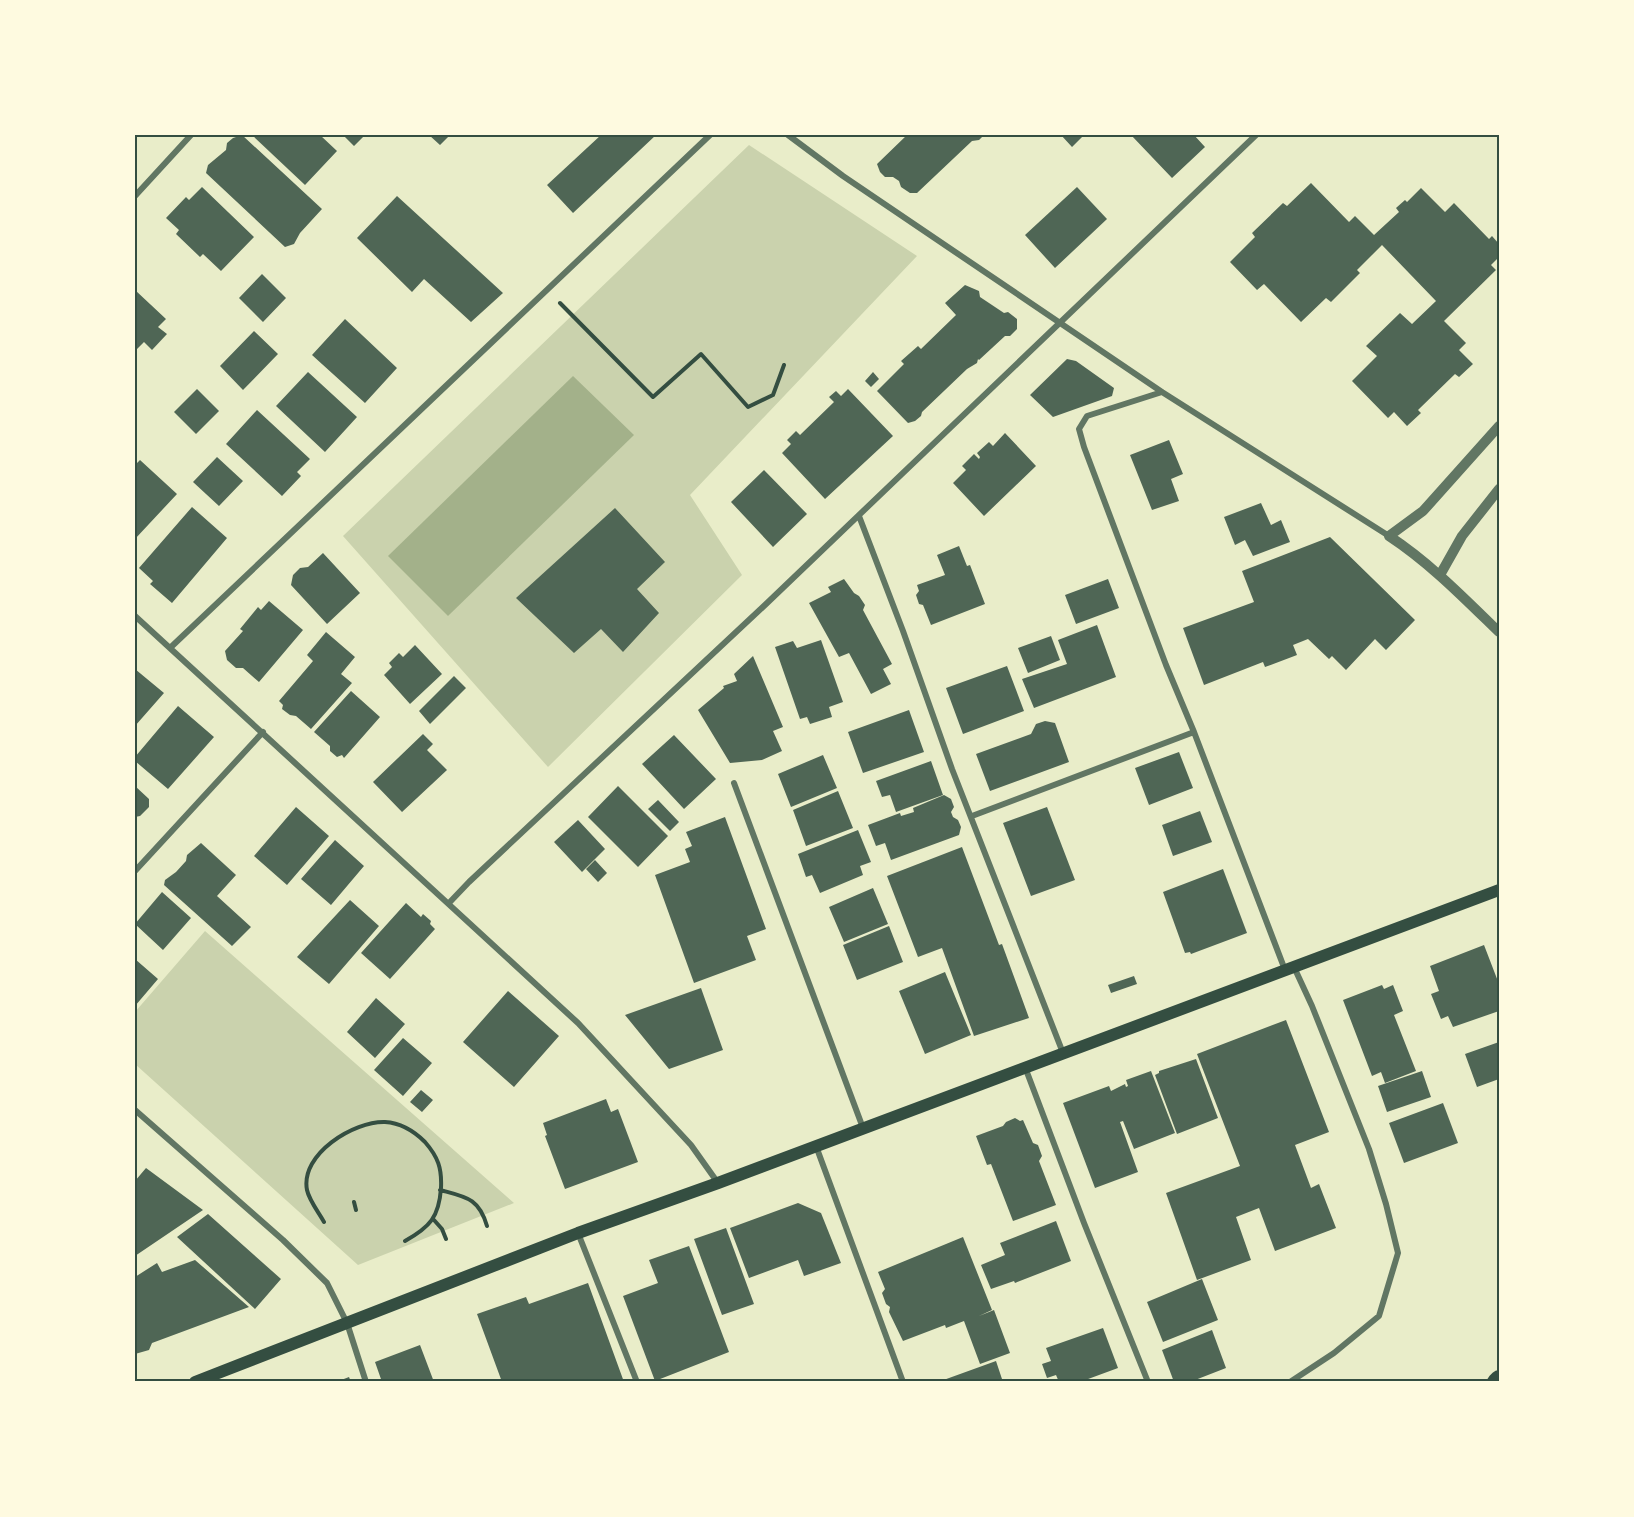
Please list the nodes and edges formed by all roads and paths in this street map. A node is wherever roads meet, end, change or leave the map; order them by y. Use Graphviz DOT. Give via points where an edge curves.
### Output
graph roads {
  1 [pos="192,135"];
  2 [pos="710,135"];
  3 [pos="788,135"];
  4 [pos="1257,135"];
  5 [pos="135,196"];
  6 [pos="547,290"];
  7 [pos="1061,322"];
  8 [pos="784,364"];
  9 [pos="1162,392"];
  10 [pos="1499,426"];
  11 [pos="1499,489"];
  12 [pos="859,516"];
  13 [pos="1389,536"];
  14 [pos="1440,575"];
  15 [pos="135,616"];
  16 [pos="1499,632"];
  17 [pos="170,648"];
  18 [pos="263,732"];
  19 [pos="1194,732"];
  20 [pos="734,783"];
  21 [pos="972,816"];
  22 [pos="135,871"];
  23 [pos="1499,890"];
  24 [pos="449,903"];
  25 [pos="1289,968"];
  26 [pos="1063,1053"];
  27 [pos="1024,1067"];
  28 [pos="135,1110"];
  29 [pos="863,1128"];
  30 [pos="816,1145"];
  31 [pos="718,1183"];
  32 [pos="440,1190"];
  33 [pos="354,1202"];
  34 [pos="356,1210"];
  35 [pos="434,1220"];
  36 [pos="324,1222"];
  37 [pos="487,1226"];
  38 [pos="578,1233"];
  39 [pos="446,1239"];
  40 [pos="405,1241"];
  41 [pos="347,1323"];
  42 [pos="195,1382"];
  43 [pos="366,1382"];
  44 [pos="637,1382"];
  45 [pos="903,1382"];
  46 [pos="1148,1382"];
  47 [pos="1290,1382"];
  1 -- 5 [label="street"];
  2 -- 6 [label="street"];
  3 -- 7 [label="street"];
  4 -- 7 [label="street"];
  6 -- 8 [label="path" via="652,397 701,354 748,407 773,395"];
  6 -- 17 [label="street"];
  7 -- 9 [label="street"];
  7 -- 12 [label="street"];
  9 -- 13 [label="street"];
  9 -- 19 [label="street" via="1087,416 1080,429"];
  10 -- 13 [label="street" via="1423,511"];
  11 -- 14 [label="street" via="1462,536"];
  12 -- 21 [label="street"];
  12 -- 24 [label="street"];
  13 -- 14 [label="street"];
  14 -- 16 [label="street"];
  15 -- 17 [label="street"];
  17 -- 18 [label="street"];
  18 -- 22 [label="street"];
  18 -- 24 [label="street"];
  19 -- 21 [label="street"];
  19 -- 25 [label="street"];
  20 -- 29 [label="street"];
  21 -- 26 [label="street"];
  23 -- 25 [label="main road"];
  24 -- 31 [label="street" via="578,1023 691,1146"];
  25 -- 26 [label="main road"];
  25 -- 47 [label="street" via="1312,1006 1369,1149 1398,1253 1379,1316"];
  26 -- 27 [label="main road"];
  27 -- 29 [label="main road"];
  27 -- 46 [label="street"];
  28 -- 41 [label="street" via="327,1282"];
  29 -- 30 [label="main road"];
  30 -- 31 [label="main road"];
  30 -- 45 [label="street"];
  31 -- 38 [label="main road"];
  32 -- 35 [label="path"];
  32 -- 36 [label="path" via="436,1156 409,1128 385,1122 357,1127 330,1143 313,1162 307,1177 307,1191"];
  32 -- 37 [label="path" via="475,1202"];
  33 -- 34 [label="path"];
  35 -- 39 [label="path"];
  35 -- 40 [label="path"];
  38 -- 41 [label="main road"];
  38 -- 44 [label="street"];
  41 -- 42 [label="main road"];
  41 -- 43 [label="street"];
}
